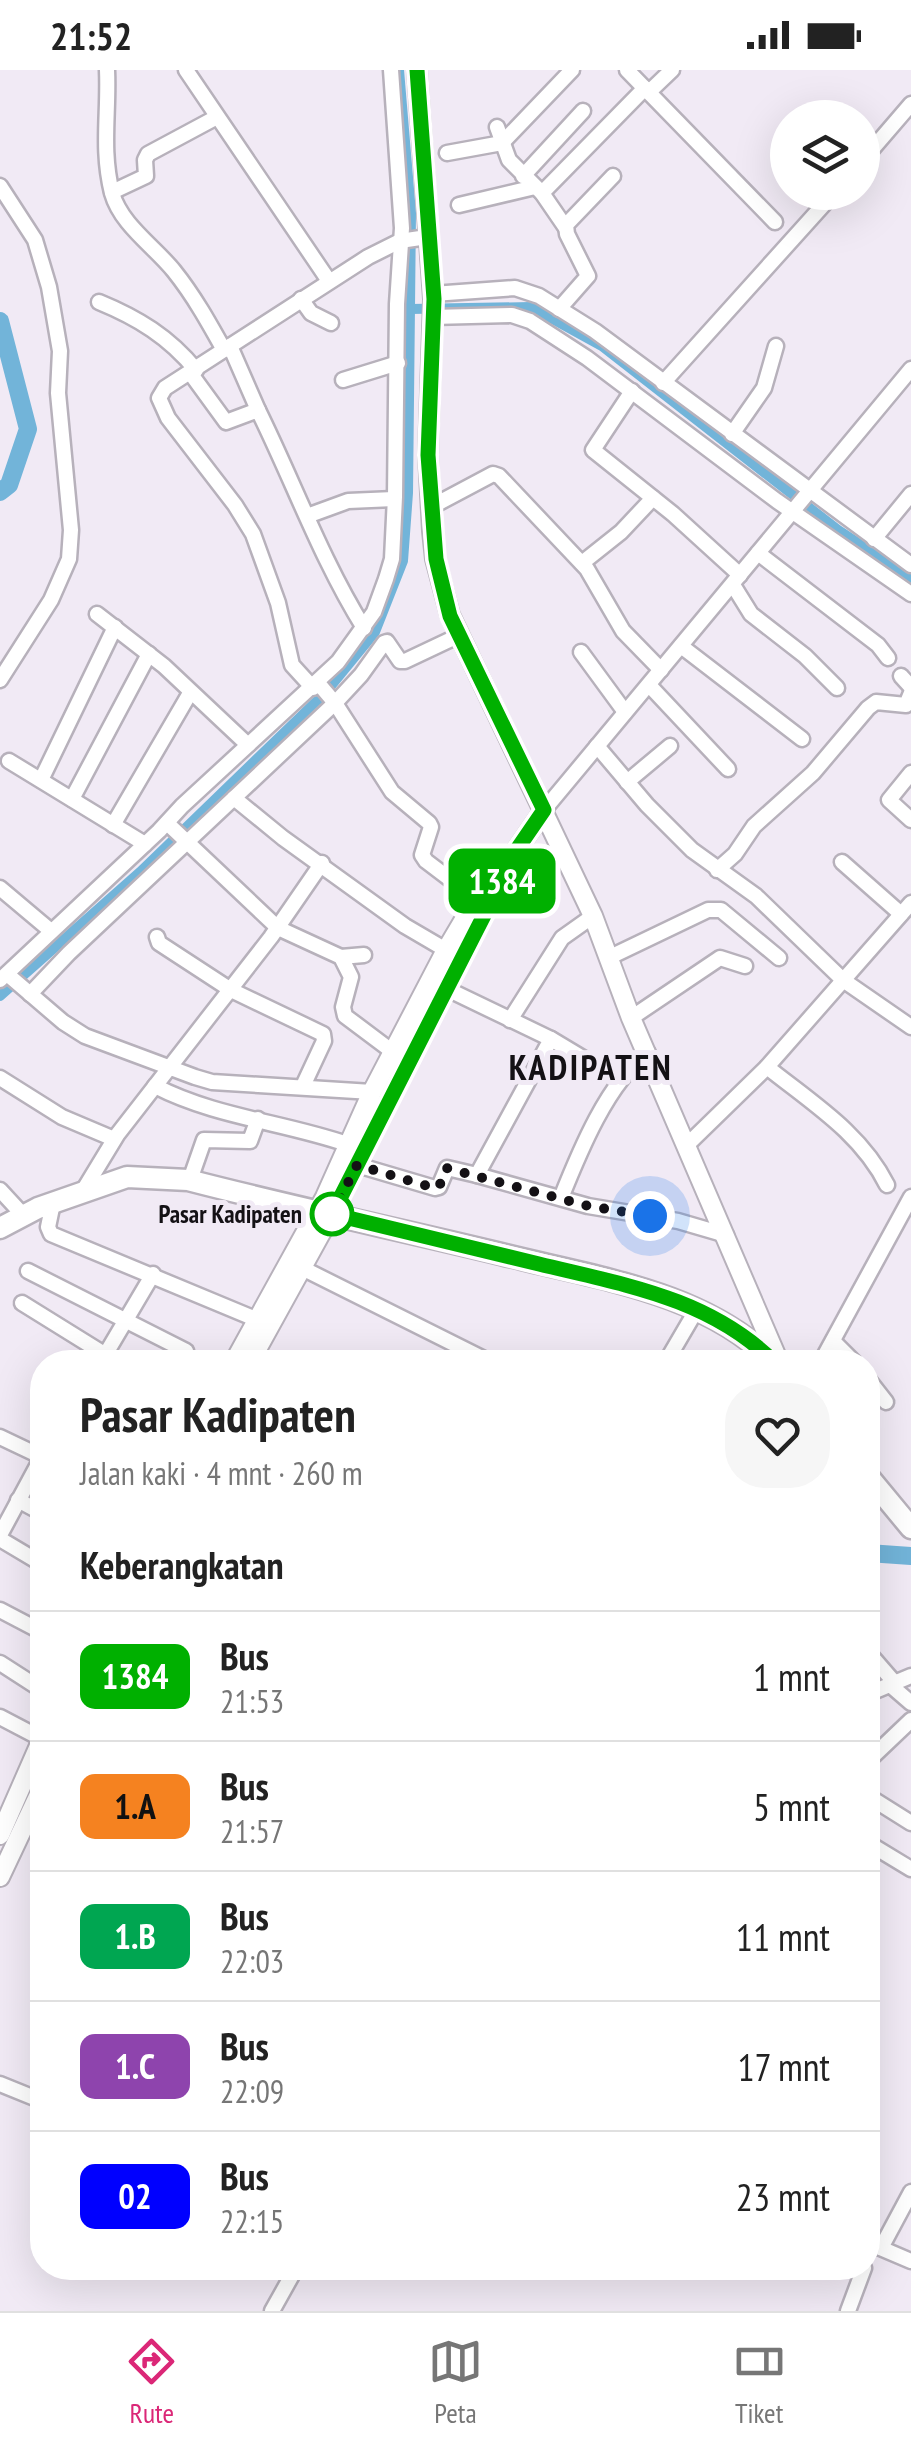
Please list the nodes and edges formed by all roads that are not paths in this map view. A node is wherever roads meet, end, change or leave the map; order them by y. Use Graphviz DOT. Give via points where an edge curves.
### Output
graph roads {
  1 [pos="107,70"];
  2 [pos="186,70"];
  3 [pos="390,70"];
  4 [pos="417,70"];
  5 [pos="572,70"];
  6 [pos="628,70"];
  7 [pos="672,70"];
  8 [pos="647,90"];
  9 [pos="911,104"];
  10 [pos="583,111"];
  11 [pos="218,117"];
  12 [pos="497,127"];
  13 [pos="880,140"];
  14 [pos="502,142"];
  15 [pos="446,153"];
  16 [pos="524,176"];
  17 [pos="613,176"];
  18 [pos="0,186"];
  19 [pos="538,190"];
  20 [pos="112,192"];
  21 [pos="459,205"];
  22 [pos="819,210"];
  23 [pos="775,222"];
  24 [pos="566,228"];
  25 [pos="412,239"];
  26 [pos="330,280"];
  27 [pos="301,299"];
  28 [pos="99,302"];
  29 [pos="433,306"];
  30 [pos="559,309"];
  31 [pos="331,323"];
  32 [pos="776,346"];
  33 [pos="227,348"];
  34 [pos="398,363"];
  35 [pos="911,370"];
  36 [pos="193,372"];
  37 [pos="343,380"];
  38 [pos="663,383"];
  39 [pos="632,390"];
  40 [pos="258,410"];
  41 [pos="732,434"];
  42 [pos="809,493"];
  43 [pos="911,494"];
  44 [pos="653,498"];
  45 [pos="394,500"];
  46 [pos="431,507"];
  47 [pos="793,510"];
  48 [pos="307,516"];
  49 [pos="874,539"];
  50 [pos="758,553"];
  51 [pos="582,564"];
  52 [pos="911,564"];
  53 [pos="737,580"];
  54 [pos="911,594"];
  55 [pos="97,614"];
  56 [pos="115,627"];
  57 [pos="364,628"];
  58 [pos="460,635"];
  59 [pos="681,646"];
  60 [pos="581,652"];
  61 [pos="149,654"];
  62 [pos="888,658"];
  63 [pos="661,670"];
  64 [pos="0,680"];
  65 [pos="648,684"];
  66 [pos="837,688"];
  67 [pos="324,692"];
  68 [pos="190,693"];
  69 [pos="908,694"];
  70 [pos="625,712"];
  71 [pos="802,739"];
  72 [pos="248,746"];
  73 [pos="597,746"];
  74 [pos="670,746"];
  75 [pos="9,760"];
  76 [pos="728,769"];
  77 [pos="911,773"];
  78 [pos="41,780"];
  79 [pos="627,782"];
  80 [pos="234,798"];
  81 [pos="72,800"];
  82 [pos="544,810"];
  83 [pos="911,820"];
  84 [pos="168,824"];
  85 [pos="113,825"];
  86 [pos="187,842"];
  87 [pos="146,844"];
  88 [pos="509,861"];
  89 [pos="842,862"];
  90 [pos="322,863"];
  91 [pos="716,870"];
  92 [pos="0,888"];
  93 [pos="476,899"];
  94 [pos="906,909"];
  95 [pos="593,916"];
  96 [pos="278,928"];
  97 [pos="51,931"];
  98 [pos="157,937"];
  99 [pos="446,950"];
  100 [pos="364,955"];
  101 [pos="610,956"];
  102 [pos="341,957"];
  103 [pos="779,958"];
  104 [pos="746,966"];
  105 [pos="6,977"];
  106 [pos="842,980"];
  107 [pos="445,988"];
  108 [pos="230,990"];
  109 [pos="30,994"];
  110 [pos="630,1018"];
  111 [pos="510,1020"];
  112 [pos="911,1026"];
  113 [pos="552,1039"];
  114 [pos="393,1052"];
  115 [pos="648,1053"];
  116 [pos="586,1060"];
  117 [pos="170,1067"];
  118 [pos="767,1067"];
  119 [pos="0,1078"];
  120 [pos="154,1086"];
  121 [pos="302,1086"];
  122 [pos="372,1092"];
  123 [pos="258,1119"];
  124 [pos="114,1140"];
  125 [pos="347,1144"];
  126 [pos="687,1145"];
  127 [pos="357,1165"];
  128 [pos="477,1176"];
  129 [pos="190,1180"];
  130 [pos="887,1185"];
  131 [pos="0,1190"];
  132 [pos="84,1191"];
  133 [pos="911,1197"];
  134 [pos="561,1198"];
  135 [pos="52,1203"];
  136 [pos="324,1214"];
  137 [pos="24,1216"];
  138 [pos="0,1228"];
  139 [pos="726,1235"];
  140 [pos="302,1268"];
  141 [pos="28,1271"];
  142 [pos="153,1274"];
  143 [pos="22,1302"];
  144 [pos="697,1308"];
  145 [pos="126,1319"];
  146 [pos="258,1320"];
  147 [pos="833,1342"];
  148 [pos="93,1350"];
  149 [pos="112,1350"];
  150 [pos="182,1350"];
  151 [pos="241,1350"];
  152 [pos="257,1350"];
  153 [pos="466,1350"];
  154 [pos="673,1350"];
  155 [pos="763,1350"];
  156 [pos="772,1350"];
  157 [pos="828,1350"];
  158 [pos="841,1350"];
  159 [pos="880,1394"];
  160 [pos="886,1402"];
  161 [pos="0,1437"];
  162 [pos="30,1451"];
  163 [pos="30,1478"];
  164 [pos="18,1500"];
  165 [pos="880,1502"];
  166 [pos="30,1506"];
  167 [pos="5,1513"];
  168 [pos="911,1528"];
  169 [pos="0,1537"];
  170 [pos="30,1556"];
  171 [pos="0,1610"];
  172 [pos="30,1626"];
  173 [pos="0,1662"];
  174 [pos="880,1668"];
  175 [pos="911,1676"];
  176 [pos="30,1682"];
  177 [pos="892,1683"];
  178 [pos="880,1688"];
  179 [pos="911,1703"];
  180 [pos="0,1716"];
  181 [pos="911,1720"];
  182 [pos="30,1732"];
  183 [pos="880,1747"];
  184 [pos="30,1782"];
  185 [pos="880,1804"];
  186 [pos="30,1814"];
  187 [pos="911,1824"];
  188 [pos="0,1835"];
  189 [pos="880,1850"];
  190 [pos="911,1869"];
  191 [pos="0,1878"];
  192 [pos="0,2084"];
  193 [pos="30,2097"];
  194 [pos="910,2196"];
  195 [pos="880,2235"];
  196 [pos="880,2248"];
  197 [pos="911,2260"];
  198 [pos="289,2280"];
  199 [pos="860,2280"];
  200 [pos="272,2311"];
  201 [pos="848,2311"];
  1 -- 20 [label="street" via="103,135"];
  2 -- 11 [label="street"];
  3 -- 25 [label="street" via="402,228"];
  4 -- 25 [label="main road"];
  5 -- 14 [label="street"];
  6 -- 8 [label="street"];
  7 -- 8 [label="street"];
  8 -- 19 [label="street"];
  8 -- 23 [label="street"];
  9 -- 13 [label="street"];
  10 -- 16 [label="street"];
  11 -- 20 [label="street" via="148,154 146,176"];
  11 -- 26 [label="street"];
  12 -- 14 [label="street"];
  14 -- 15 [label="street"];
  14 -- 16 [label="street"];
  16 -- 19 [label="street"];
  17 -- 24 [label="street"];
  18 -- 64 [label="street" via="35,240 50,287 72,530 69,559 50,600"];
  19 -- 21 [label="street"];
  19 -- 24 [label="street"];
  20 -- 33 [label="street" via="119,212 159,254"];
  22 -- 38 [label="street"];
  24 -- 30 [label="street" via="588,276"];
  25 -- 26 [label="street"];
  25 -- 29 [label="main road"];
  25 -- 34 [label="street"];
  26 -- 27 [label="street"];
  27 -- 31 [label="street"];
  27 -- 33 [label="street"];
  28 -- 36 [label="street" via="152,328"];
  29 -- 30 [label="street" via="515,288"];
  29 -- 39 [label="street" via="530,321"];
  29 -- 46 [label="main road"];
  30 -- 38 [label="street"];
  32 -- 41 [label="street" via="764,388"];
  33 -- 36 [label="street"];
  33 -- 40 [label="street"];
  34 -- 37 [label="street"];
  34 -- 45 [label="street"];
  35 -- 42 [label="street"];
  36 -- 40 [label="street" via="226,422"];
  36 -- 67 [label="street" via="165,388 158,403 253,534 292,665"];
  38 -- 41 [label="street"];
  39 -- 44 [label="street" via="593,450"];
  39 -- 47 [label="street"];
  40 -- 48 [label="street"];
  41 -- 42 [label="street"];
  42 -- 47 [label="street"];
  42 -- 49 [label="street"];
  43 -- 49 [label="street"];
  44 -- 51 [label="street"];
  44 -- 53 [label="street"];
  45 -- 48 [label="street" via="344,502"];
  45 -- 57 [label="street" via="392,558"];
  46 -- 51 [label="street" via="499,476"];
  46 -- 58 [label="main road" via="436,559"];
  47 -- 50 [label="street"];
  47 -- 54 [label="street"];
  48 -- 57 [label="street"];
  49 -- 52 [label="street"];
  50 -- 53 [label="street"];
  50 -- 62 [label="street"];
  51 -- 63 [label="street" via="624,631"];
  53 -- 59 [label="street"];
  53 -- 66 [label="street" via="751,614"];
  55 -- 56 [label="street"];
  56 -- 61 [label="street"];
  56 -- 78 [label="street"];
  57 -- 67 [label="street"];
  58 -- 67 [label="street" via="405,661 385,642 361,675"];
  58 -- 82 [label="main road"];
  59 -- 63 [label="street"];
  59 -- 71 [label="street"];
  60 -- 70 [label="street"];
  61 -- 68 [label="street"];
  61 -- 81 [label="street"];
  63 -- 65 [label="street"];
  65 -- 70 [label="street"];
  65 -- 76 [label="street"];
  67 -- 72 [label="street"];
  67 -- 80 [label="street"];
  67 -- 93 [label="street" via="392,792 429,823 426,862"];
  68 -- 72 [label="street"];
  68 -- 85 [label="street"];
  69 -- 91 [label="street" via="868,708 814,773"];
  70 -- 73 [label="street"];
  72 -- 84 [label="street"];
  73 -- 79 [label="street"];
  73 -- 82 [label="street"];
  74 -- 79 [label="street"];
  75 -- 78 [label="street"];
  77 -- 83 [label="street" via="890,800"];
  78 -- 81 [label="street"];
  79 -- 91 [label="street"];
  80 -- 86 [label="street"];
  80 -- 90 [label="street"];
  81 -- 85 [label="street"];
  82 -- 88 [label="main road"];
  82 -- 95 [label="main road"];
  84 -- 86 [label="street"];
  84 -- 87 [label="street"];
  85 -- 87 [label="street"];
  86 -- 96 [label="street"];
  86 -- 109 [label="street"];
  87 -- 97 [label="street"];
  88 -- 93 [label="main road" via="491,874"];
  88 -- 107 [label="main road"];
  89 -- 94 [label="street"];
  90 -- 96 [label="street"];
  90 -- 99 [label="street"];
  91 -- 106 [label="street" via="756,896"];
  92 -- 97 [label="street"];
  93 -- 99 [label="main road"];
  94 -- 106 [label="street"];
  95 -- 101 [label="main road"];
  95 -- 111 [label="street" via="562,938"];
  96 -- 102 [label="street"];
  96 -- 108 [label="street"];
  97 -- 105 [label="street"];
  98 -- 108 [label="street"];
  99 -- 114 [label="main road"];
  100 -- 102 [label="street"];
  101 -- 103 [label="street" via="721,910"];
  101 -- 110 [label="main road"];
  102 -- 114 [label="street" via="351,978 345,1016"];
  104 -- 110 [label="street" via="720,958"];
  105 -- 109 [label="street"];
  106 -- 112 [label="street"];
  106 -- 118 [label="street"];
  107 -- 111 [label="street"];
  107 -- 127 [label="main road"];
  108 -- 117 [label="street"];
  108 -- 121 [label="street" via="322,1034"];
  109 -- 117 [label="street" via="85,1036"];
  110 -- 115 [label="main road"];
  111 -- 113 [label="street"];
  113 -- 116 [label="street"];
  113 -- 128 [label="street"];
  114 -- 122 [label="main road"];
  115 -- 126 [label="main road"];
  115 -- 134 [label="street" via="598,1120"];
  117 -- 120 [label="street"];
  117 -- 121 [label="street" via="212,1082"];
  118 -- 126 [label="street"];
  118 -- 130 [label="street" via="850,1132"];
  119 -- 124 [label="street"];
  120 -- 123 [label="street" via="200,1107"];
  120 -- 124 [label="street"];
  121 -- 122 [label="street"];
  122 -- 125 [label="main road"];
  123 -- 125 [label="street"];
  123 -- 129 [label="street" via="250,1141 204,1140"];
  124 -- 132 [label="street"];
  125 -- 136 [label="main road"];
  126 -- 139 [label="main road"];
  127 -- 128 [label="street" via="434,1188 446,1168"];
  127 -- 136 [label="main road"];
  128 -- 134 [label="street"];
  129 -- 132 [label="highway" via="126,1177"];
  129 -- 136 [label="highway"];
  131 -- 137 [label="street"];
  132 -- 135 [label="highway"];
  133 -- 147 [label="street"];
  134 -- 139 [label="street"];
  135 -- 137 [label="highway"];
  135 -- 142 [label="street" via="51,1234"];
  136 -- 140 [label="main road"];
  136 -- 144 [label="highway" via="639,1288"];
  136 -- 146 [label="main road"];
  137 -- 138 [label="highway"];
  139 -- 156 [label="main road"];
  140 -- 152 [label="main road"];
  140 -- 153 [label="street"];
  141 -- 145 [label="street"];
  142 -- 145 [label="street"];
  142 -- 146 [label="street"];
  143 -- 148 [label="street"];
  144 -- 154 [label="street"];
  144 -- 155 [label="highway"];
  145 -- 149 [label="street"];
  145 -- 150 [label="street"];
  146 -- 151 [label="main road"];
  147 -- 157 [label="street"];
  147 -- 158 [label="street"];
  159 -- 160 [label="street"];
  161 -- 162 [label="street"];
  163 -- 164 [label="street"];
  164 -- 166 [label="street"];
  164 -- 167 [label="street"];
  165 -- 168 [label="highway"];
  167 -- 169 [label="street"];
  169 -- 170 [label="street"];
  171 -- 172 [label="street"];
  173 -- 176 [label="street"];
  174 -- 177 [label="street"];
  175 -- 177 [label="street"];
  177 -- 178 [label="street"];
  177 -- 179 [label="street"];
  180 -- 182 [label="street"];
  181 -- 183 [label="street"];
  184 -- 188 [label="main road"];
  185 -- 187 [label="street"];
  186 -- 191 [label="main road"];
  189 -- 190 [label="street"];
  192 -- 193 [label="street"];
  194 -- 195 [label="street"];
  196 -- 197 [label="street"];
  198 -- 200 [label="street"];
  199 -- 201 [label="street"];
}
